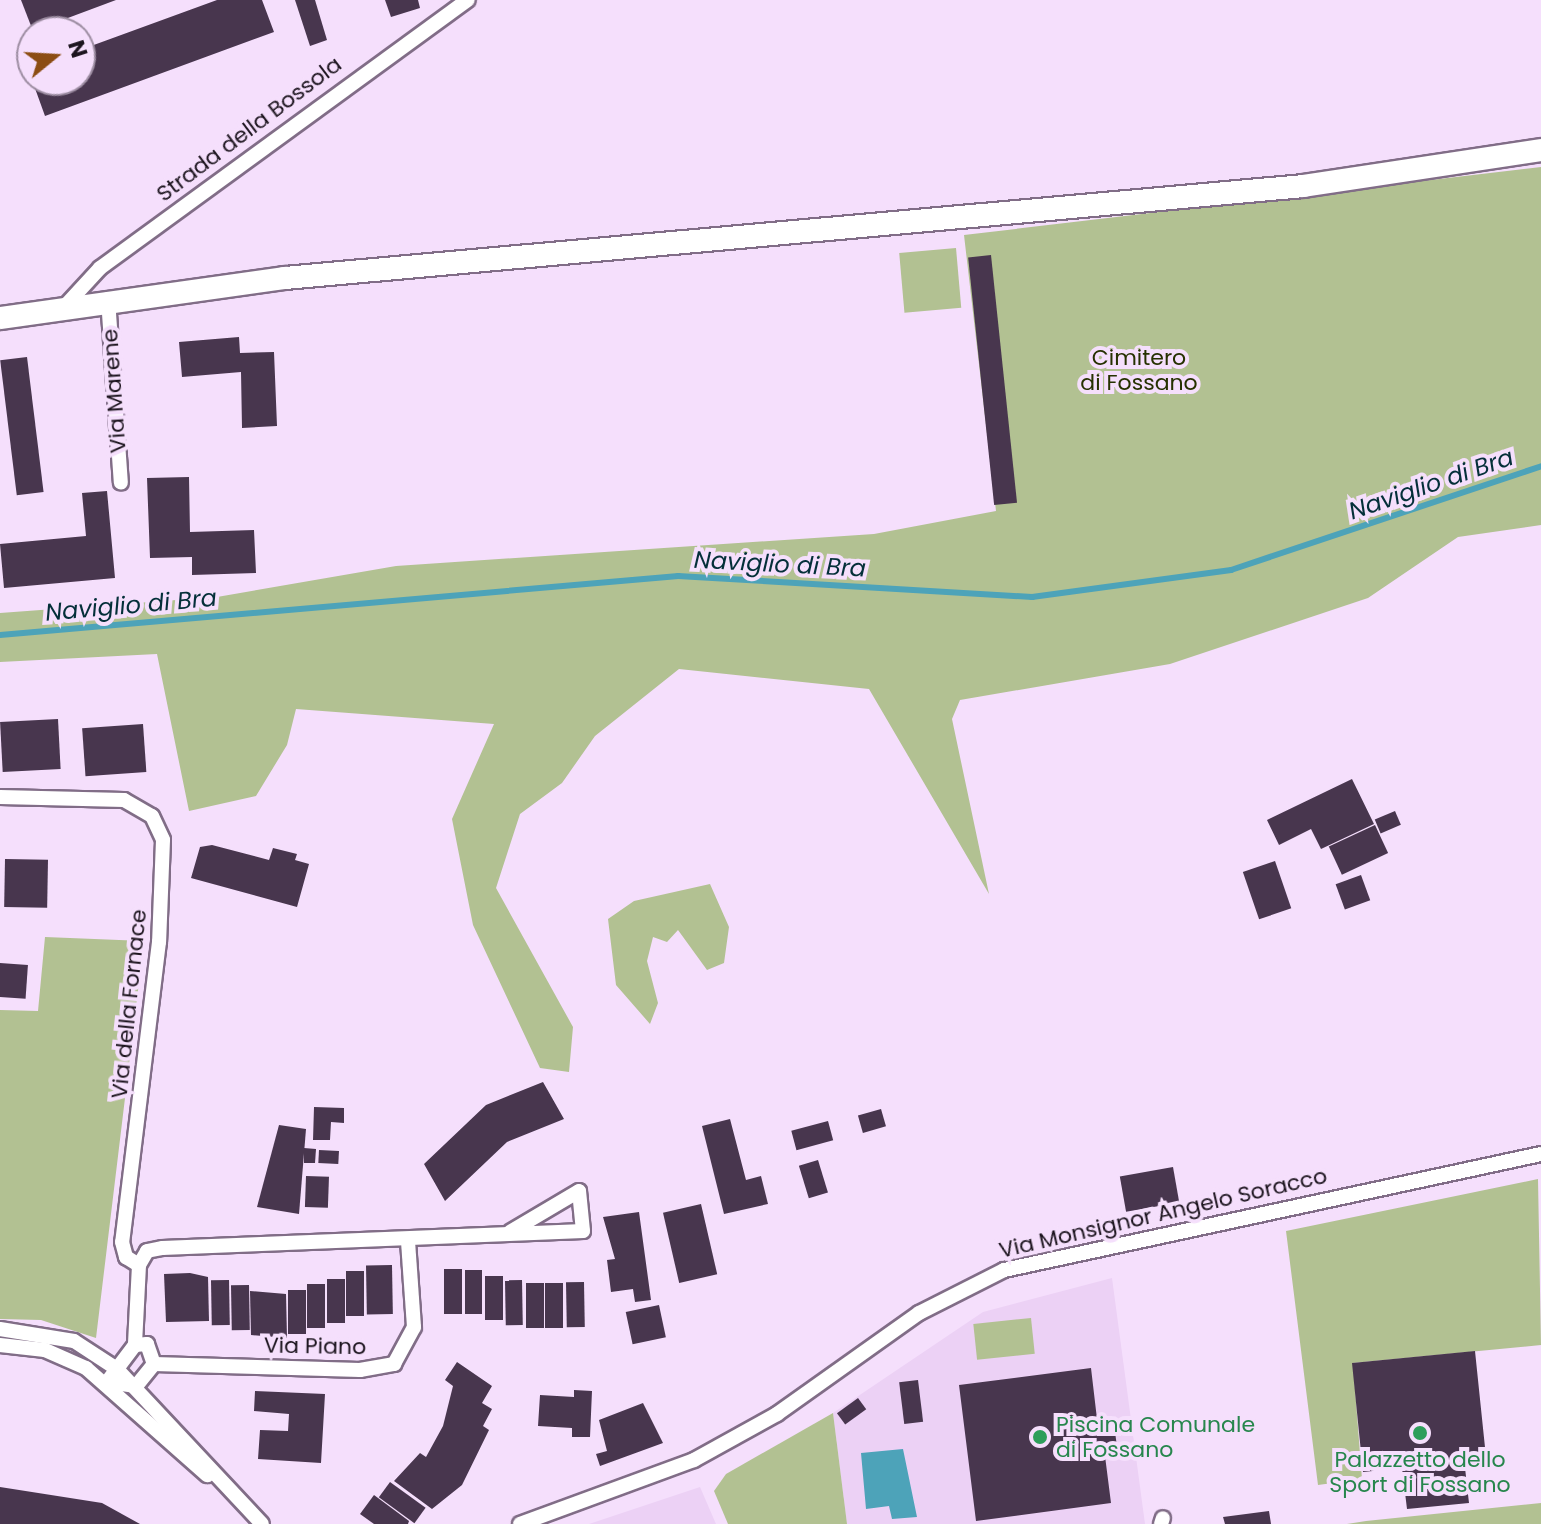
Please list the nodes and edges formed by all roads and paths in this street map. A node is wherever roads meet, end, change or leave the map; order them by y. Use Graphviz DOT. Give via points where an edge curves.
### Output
graph roads {
  1 [pos="468,0"];
  2 [pos="1541,150"];
  3 [pos="108,299"];
  4 [pos="66,305"];
  5 [pos="0,318"];
  6 [pos="121,483"];
  7 [pos="0,797"];
  8 [pos="1541,1154"];
  9 [pos="510,1232"];
  10 [pos="408,1242"];
  11 [pos="139,1265"];
  12 [pos="0,1329"];
  13 [pos="0,1345"];
  14 [pos="135,1345"];
  15 [pos="154,1364"];
  16 [pos="117,1369"];
  17 [pos="107,1382"];
  18 [pos="136,1386"];
  19 [pos="261,1524"];
  20 [pos="520,1524"];
  1 -- 4 [label="street, Strada della Bossola" via="100,268"];
  2 -- 3 [label="main road" via="1287,188"];
  3 -- 4 [label="main road"];
  3 -- 6 [label="street, Via Marene"];
  4 -- 5 [label="main road"];
  7 -- 11 [label="street, Via della Fornace" via="124,800 152,816 163,840 159,942 122,1242 126,1257"];
  8 -- 20 [label="street, Via Monsignor Angelo Soracco" via="1004,1270 919,1313 777,1414 694,1460"];
  9 -- 9 [label="street" via="583,1231 579,1191 533,1218"];
  9 -- 10 [label="street"];
  10 -- 11 [label="street" via="155,1248"];
  10 -- 15 [label="street, Via Piano" via="414,1327 394,1364 360,1370"];
  11 -- 14 [label="street, Via della Fornace"];
  12 -- 16 [label="street" via="74,1341"];
  13 -- 17 [label="street" via="45,1350"];
  14 -- 15 [label="street" via="147,1344"];
  14 -- 16 [label="street"];
  15 -- 18 [label="street"];
  16 -- 17 [label="street"];
  16 -- 18 [label="street"];
  17 -- 18 [label="street"];
  17 -- 19 [label="street"];
  18 -- 19 [label="street"];
}
